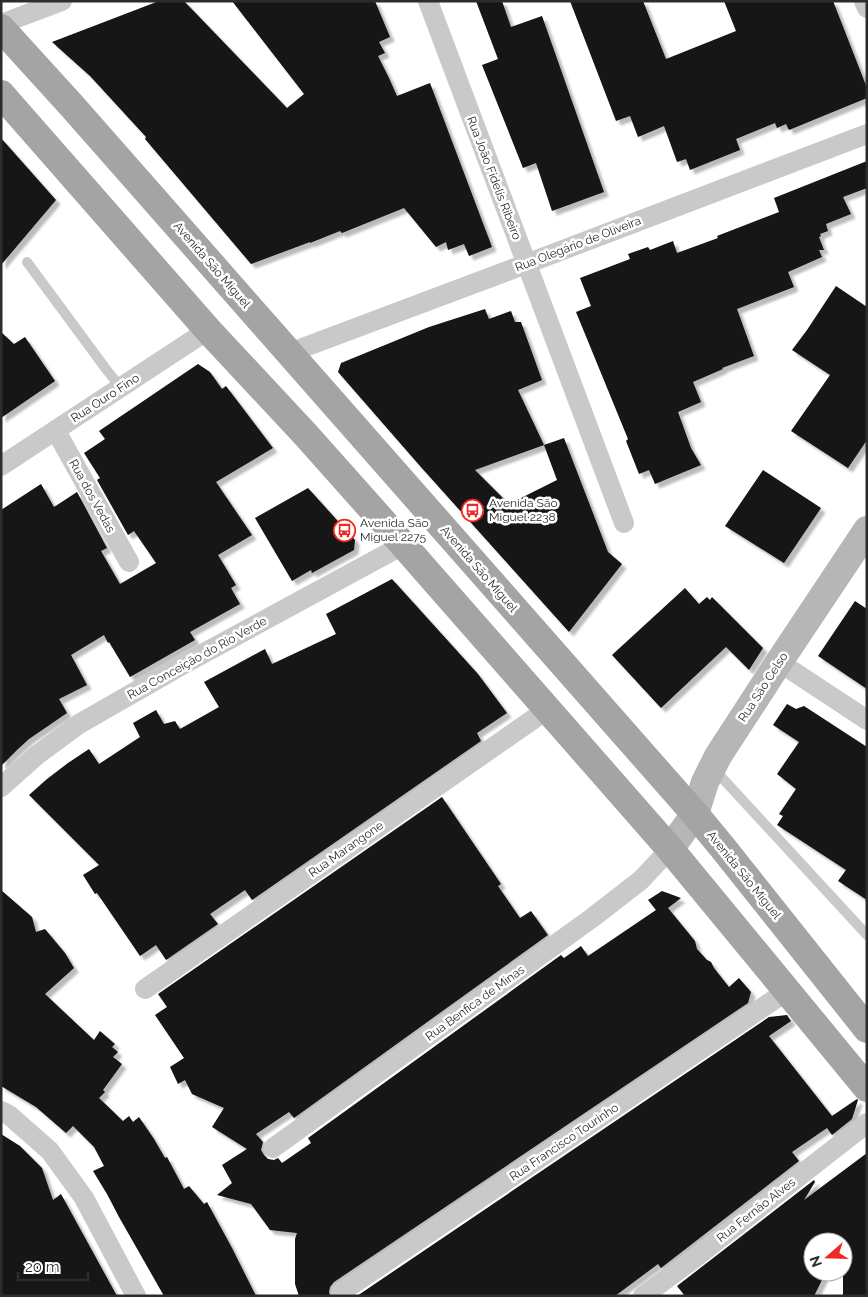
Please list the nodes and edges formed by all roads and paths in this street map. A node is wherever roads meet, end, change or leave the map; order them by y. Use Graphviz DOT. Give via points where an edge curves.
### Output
graph roads {
  1 [pos="62,1"];
  2 [pos="428,1"];
  3 [pos="864,1"];
  4 [pos="867,8"];
  5 [pos="1,26"];
  6 [pos="1,94"];
  7 [pos="867,134"];
  8 [pos="27,262"];
  9 [pos="526,264"];
  10 [pos="208,330"];
  11 [pos="289,353"];
  12 [pos="121,388"];
  13 [pos="56,431"];
  14 [pos="1,466"];
  15 [pos="624,523"];
  16 [pos="867,530"];
  17 [pos="403,545"];
  18 [pos="128,562"];
  19 [pos="779,662"];
  20 [pos="548,709"];
  21 [pos="867,720"];
  22 [pos="713,768"];
  23 [pos="1,787"];
  24 [pos="694,814"];
  25 [pos="670,849"];
  26 [pos="867,935"];
  27 [pos="145,989"];
  28 [pos="788,991"];
  29 [pos="867,1029"];
  30 [pos="867,1088"];
  31 [pos="1,1111"];
  32 [pos="867,1123"];
  33 [pos="273,1148"];
  34 [pos="341,1292"];
  35 [pos="136,1296"];
  36 [pos="643,1296"];
  1 -- 5 [label="street"];
  2 -- 9 [label="street, Rua João Fidelis Ribeiro"];
  3 -- 4 [label="street"];
  5 -- 11 [label="main road, Avenida São Miguel"];
  6 -- 10 [label="main road"];
  7 -- 9 [label="street, Rua Olegário de Oliveira"];
  8 -- 12 [label="lane"];
  9 -- 11 [label="street, Rua Olegário de Oliveira"];
  9 -- 15 [label="street, Rua João Fidelis Ribeiro"];
  10 -- 12 [label="street, Rua Ouro Fino"];
  10 -- 17 [label="main road"];
  11 -- 24 [label="main road, Avenida São Miguel"];
  12 -- 13 [label="street, Rua Ouro Fino"];
  13 -- 14 [label="street, Rua Ouro Fino"];
  13 -- 18 [label="street, Rua dos Vedas"];
  16 -- 19 [label="street, Rua São Celso"];
  17 -- 20 [label="main road"];
  17 -- 23 [label="street, Rua Conceição do Rio Verde" via="79,724"];
  19 -- 21 [label="street"];
  19 -- 22 [label="street, Rua São Celso"];
  20 -- 25 [label="main road"];
  20 -- 27 [label="street, Rua Marangone"];
  22 -- 24 [label="street, Rua São Celso"];
  22 -- 26 [label="lane"];
  24 -- 25 [label="street, Rua São Celso"];
  24 -- 29 [label="main road, Avenida São Miguel"];
  25 -- 28 [label="main road"];
  25 -- 33 [label="street, Rua Benfica de Minas" via="641,880 592,918"];
  28 -- 30 [label="main road"];
  28 -- 34 [label="street, Rua Francisco Tourinho"];
  31 -- 35 [label="street" via="50,1151 84,1198"];
  32 -- 36 [label="street, Rua Fernão Alves"];
}
